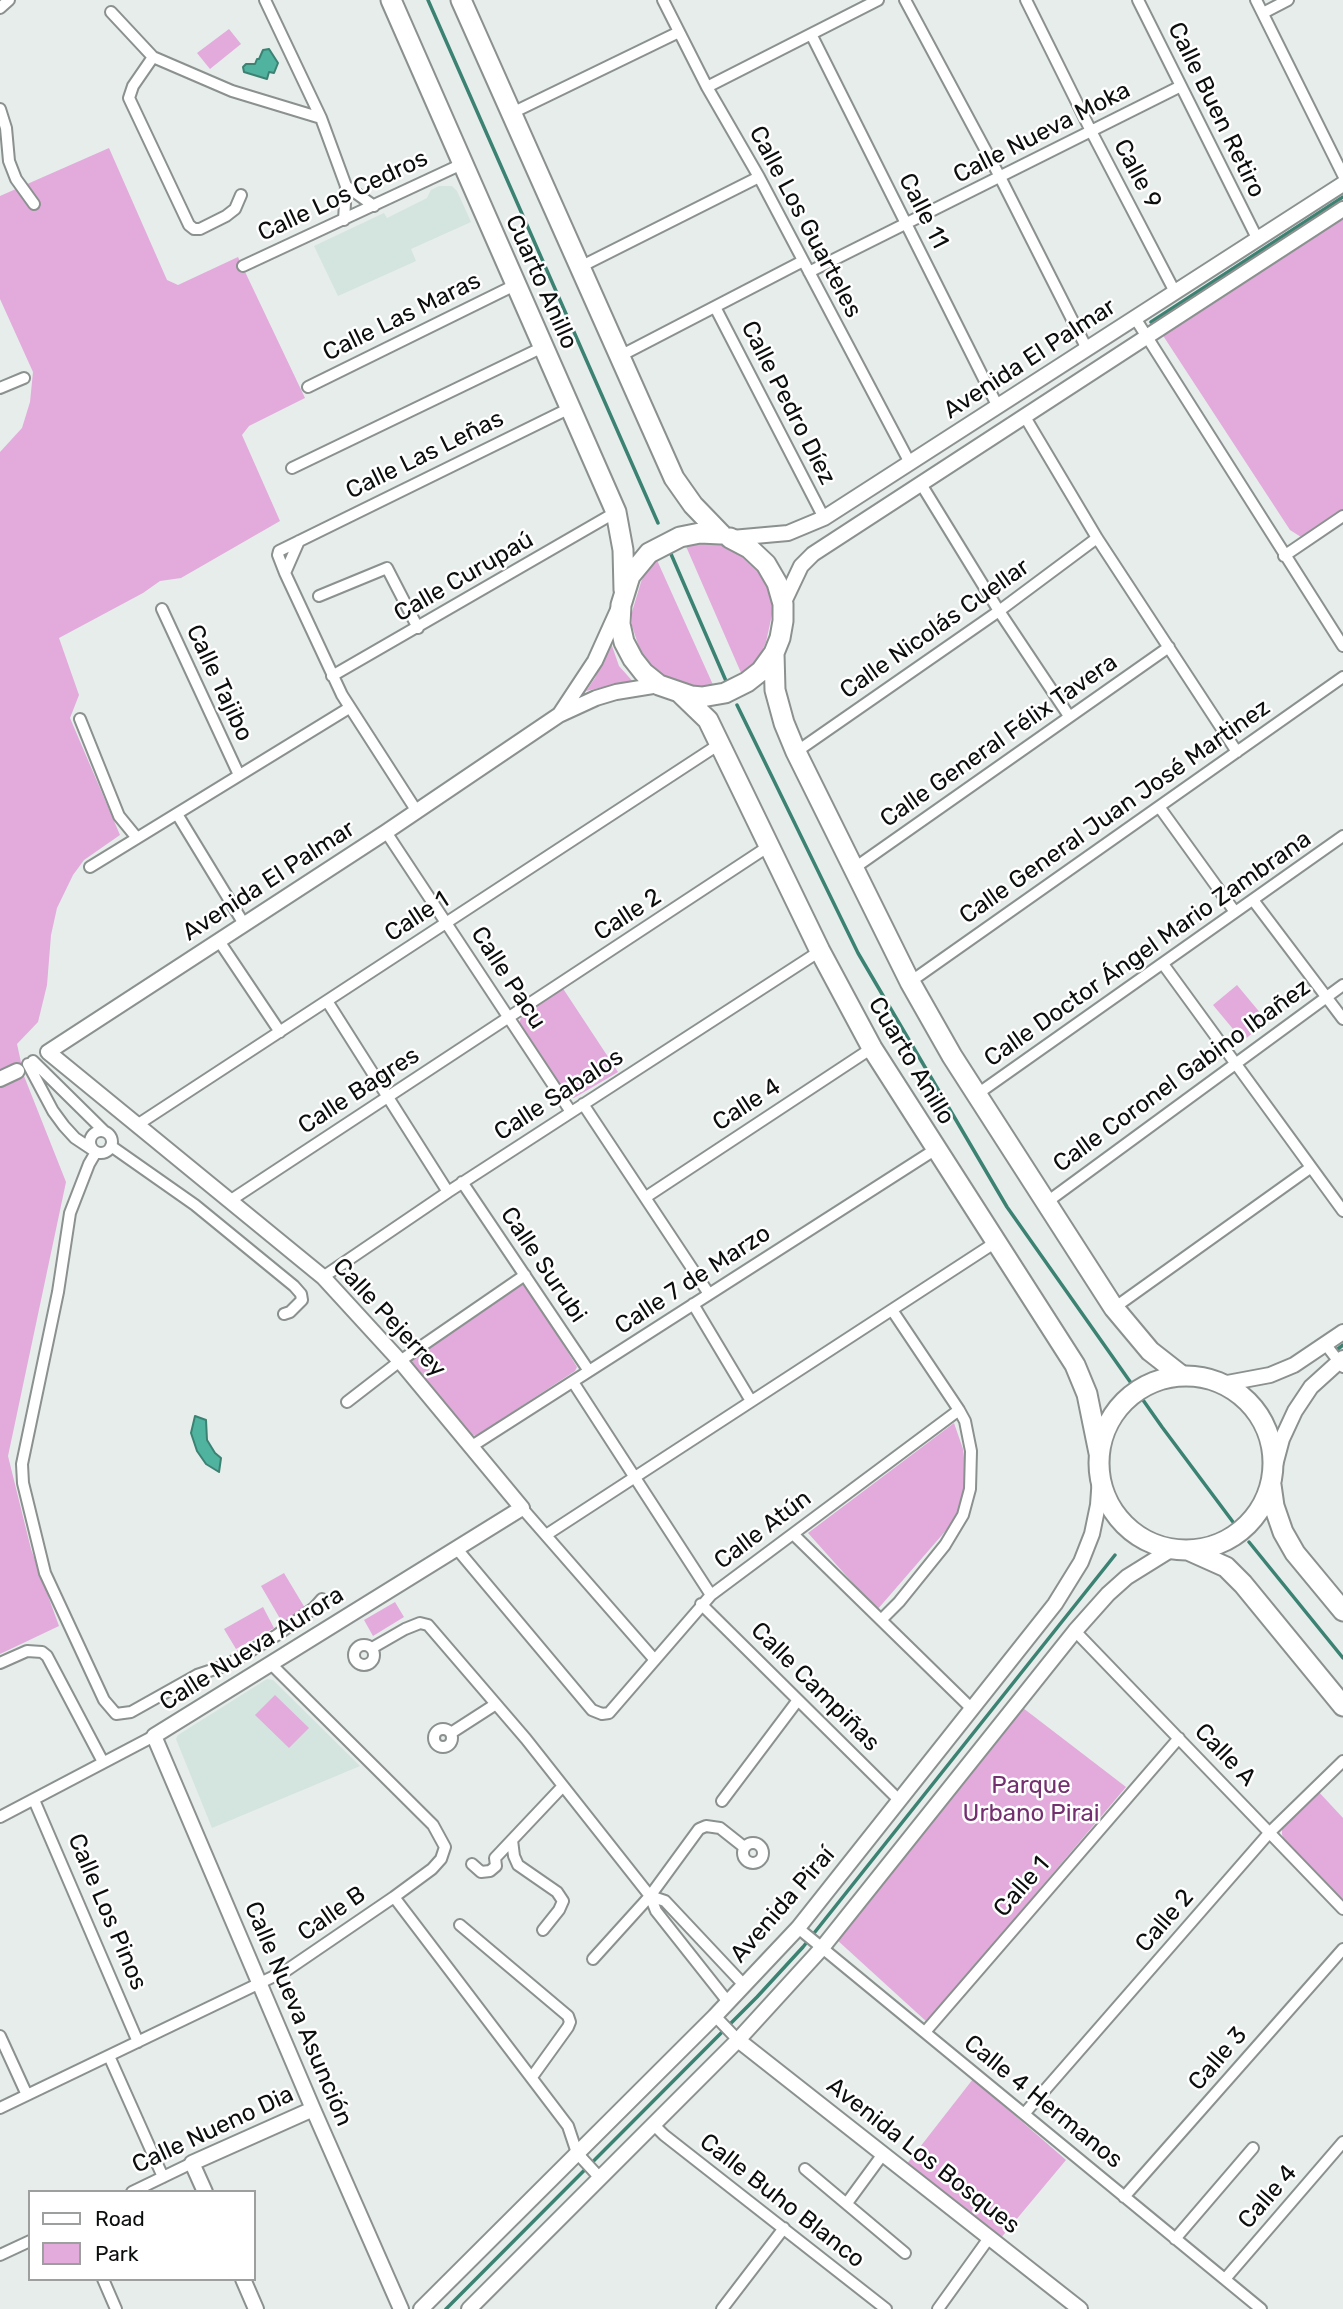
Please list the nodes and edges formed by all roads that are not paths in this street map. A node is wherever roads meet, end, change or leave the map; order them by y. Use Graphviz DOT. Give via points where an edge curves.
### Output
graph roads {
  1 [pos="9,0"];
  2 [pos="265,0"];
  3 [pos="391,0"];
  4 [pos="461,0"];
  5 [pos="663,0"];
  6 [pos="878,0"];
  7 [pos="905,0"];
  8 [pos="1026,0"];
  9 [pos="1138,0"];
  10 [pos="1256,0"];
  11 [pos="1288,0"];
  12 [pos="0,8"];
  13 [pos="111,12"];
  14 [pos="1263,13"];
  15 [pos="679,32"];
  16 [pos="811,34"];
  17 [pos="153,57"];
  18 [pos="1181,86"];
  19 [pos="706,87"];
  20 [pos="0,109"];
  21 [pos="512,113"];
  22 [pos="321,118"];
  23 [pos="1091,131"];
  24 [pos="461,164"];
  25 [pos="1343,175"];
  26 [pos="759,177"];
  27 [pos="1000,177"];
  28 [pos="1343,184"];
  29 [pos="346,187"];
  30 [pos="241,195"];
  31 [pos="34,204"];
  32 [pos="374,206"];
  33 [pos="1331,206"];
  34 [pos="344,220"];
  35 [pos="906,224"];
  36 [pos="1257,239"];
  37 [pos="803,261"];
  38 [pos="243,266"];
  39 [pos="580,267"];
  40 [pos="809,272"];
  41 [pos="515,285"];
  42 [pos="1175,292"];
  43 [pos="715,307"];
  44 [pos="1135,318"];
  45 [pos="1147,338"];
  46 [pos="543,347"];
  47 [pos="1087,349"];
  48 [pos="620,356"];
  49 [pos="24,377"];
  50 [pos="308,387"];
  51 [pos="0,388"];
  52 [pos="998,407"];
  53 [pos="570,408"];
  54 [pos="1025,417"];
  55 [pos="910,463"];
  56 [pos="292,468"];
  57 [pos="890,476"];
  58 [pos="921,484"];
  59 [pos="903,495"];
  60 [pos="616,512"];
  61 [pos="1343,516"];
  62 [pos="824,518"];
  63 [pos="725,536"];
  64 [pos="1097,538"];
  65 [pos="1284,556"];
  66 [pos="319,596"];
  67 [pos="622,598"];
  68 [pos="783,604"];
  69 [pos="162,609"];
  70 [pos="999,611"];
  71 [pos="418,628"];
  72 [pos="1343,646"];
  73 [pos="1169,647"];
  74 [pos="774,653"];
  75 [pos="332,676"];
  76 [pos="1343,677"];
  77 [pos="659,685"];
  78 [pos="680,693"];
  79 [pos="349,708"];
  80 [pos="559,715"];
  81 [pos="1069,716"];
  82 [pos="80,719"];
  83 [pos="721,743"];
  84 [pos="796,752"];
  85 [pos="1237,752"];
  86 [pos="239,775"];
  87 [pos="1160,808"];
  88 [pos="416,810"];
  89 [pos="177,814"];
  90 [pos="386,832"];
  91 [pos="1343,836"];
  92 [pos="137,838"];
  93 [pos="769,846"];
  94 [pos="90,867"];
  95 [pos="853,869"];
  96 [pos="1253,900"];
  97 [pos="1235,912"];
  98 [pos="447,922"];
  99 [pos="244,924"];
  100 [pos="219,941"];
  101 [pos="820,951"];
  102 [pos="1163,964"];
  103 [pos="910,982"];
  104 [pos="1343,985"];
  105 [pos="1327,997"];
  106 [pos="327,1001"];
  107 [pos="509,1018"];
  108 [pos="1343,1019"];
  109 [pos="280,1032"];
  110 [pos="872,1048"];
  111 [pos="48,1052"];
  112 [pos="1236,1063"];
  113 [pos="26,1065"];
  114 [pos="0,1079"];
  115 [pos="976,1095"];
  116 [pos="388,1097"];
  117 [pos="583,1104"];
  118 [pos="571,1112"];
  119 [pos="137,1125"];
  120 [pos="104,1131"];
  121 [pos="111,1146"];
  122 [pos="936,1149"];
  123 [pos="95,1151"];
  124 [pos="1310,1168"];
  125 [pos="462,1182"];
  126 [pos="447,1192"];
  127 [pos="646,1197"];
  128 [pos="231,1200"];
  129 [pos="1047,1202"];
  130 [pos="1343,1210"];
  131 [pos="996,1242"];
  132 [pos="525,1275"];
  133 [pos="323,1277"];
  134 [pos="709,1294"];
  135 [pos="693,1304"];
  136 [pos="1114,1308"];
  137 [pos="892,1310"];
  138 [pos="284,1314"];
  139 [pos="1343,1332"];
  140 [pos="1327,1346"];
  141 [pos="400,1361"];
  142 [pos="1340,1361"];
  143 [pos="589,1371"];
  144 [pos="1181,1376"];
  145 [pos="573,1382"];
  146 [pos="1222,1384"];
  147 [pos="751,1401"];
  148 [pos="347,1402"];
  149 [pos="959,1410"];
  150 [pos="472,1446"];
  151 [pos="1100,1453"];
  152 [pos="635,1476"];
  153 [pos="1100,1477"];
  154 [pos="1272,1477"];
  155 [pos="522,1508"];
  156 [pos="793,1534"];
  157 [pos="545,1535"];
  158 [pos="457,1549"];
  159 [pos="1180,1550"];
  160 [pos="711,1595"];
  161 [pos="322,1599"];
  162 [pos="701,1604"];
  163 [pos="1343,1612"];
  164 [pos="881,1620"];
  165 [pos="1075,1631"];
  166 [pos="372,1648"];
  167 [pos="654,1659"];
  168 [pos="0,1663"];
  169 [pos="271,1664"];
  170 [pos="798,1700"];
  171 [pos="496,1704"];
  172 [pos="1343,1706"];
  173 [pos="972,1709"];
  174 [pos="451,1732"];
  175 [pos="154,1735"];
  176 [pos="1179,1738"];
  177 [pos="1343,1761"];
  178 [pos="103,1762"];
  179 [pos="563,1786"];
  180 [pos="34,1800"];
  181 [pos="899,1800"];
  182 [pos="722,1801"];
  183 [pos="0,1818"];
  184 [pos="1270,1832"];
  185 [pos="512,1840"];
  186 [pos="744,1847"];
  187 [pos="472,1864"];
  188 [pos="650,1896"];
  189 [pos="394,1897"];
  190 [pos="1343,1909"];
  191 [pos="460,1925"];
  192 [pos="543,1930"];
  193 [pos="800,1930"];
  194 [pos="819,1945"];
  195 [pos="1343,1950"];
  196 [pos="593,1959"];
  197 [pos="261,1984"];
  198 [pos="744,1985"];
  199 [pos="728,2002"];
  200 [pos="717,2019"];
  201 [pos="925,2032"];
  202 [pos="0,2036"];
  203 [pos="735,2037"];
  204 [pos="138,2042"];
  205 [pos="109,2056"];
  206 [pos="532,2077"];
  207 [pos="27,2095"];
  208 [pos="0,2108"];
  209 [pos="313,2109"];
  210 [pos="1024,2114"];
  211 [pos="653,2124"];
  212 [pos="1343,2142"];
  213 [pos="1253,2148"];
  214 [pos="883,2154"];
  215 [pos="579,2157"];
  216 [pos="192,2163"];
  217 [pos="805,2169"];
  218 [pos="163,2176"];
  219 [pos="597,2176"];
  220 [pos="136,2190"];
  221 [pos="204,2190"];
  222 [pos="1124,2197"];
  223 [pos="847,2203"];
  224 [pos="784,2228"];
  225 [pos="989,2238"];
  226 [pos="1175,2239"];
  227 [pos="28,2242"];
  228 [pos="905,2253"];
  229 [pos="0,2255"];
  230 [pos="1225,2279"];
  231 [pos="104,2281"];
  232 [pos="244,2281"];
  233 [pos="116,2309"];
  234 [pos="257,2309"];
  235 [pos="401,2309"];
  236 [pos="421,2309"];
  237 [pos="469,2309"];
  238 [pos="722,2309"];
  239 [pos="886,2309"];
  240 [pos="938,2309"];
  241 [pos="1080,2309"];
  242 [pos="1261,2309"];
  1 -- 12 [label="street"];
  2 -- 22 [label="street"];
  3 -- 24 [label="highway, Cuarto Anillo"];
  4 -- 21 [label="highway, Cuarto Anillo"];
  5 -- 15 [label="street, Calle Los Guarteles"];
  6 -- 16 [label="street"];
  7 -- 27 [label="street"];
  8 -- 23 [label="street, Calle 9"];
  9 -- 18 [label="street, Calle Buen Retiro"];
  10 -- 14 [label="street"];
  11 -- 14 [label="street"];
  13 -- 17 [label="street"];
  14 -- 25 [label="street"];
  15 -- 19 [label="street, Calle Los Guarteles"];
  15 -- 21 [label="street"];
  16 -- 19 [label="street"];
  16 -- 35 [label="street, Calle 11"];
  17 -- 22 [label="street" via="232,91"];
  17 -- 30 [label="street" via="130,98 189,225 200,229 226,216"];
  18 -- 23 [label="street, Calle Nueva Moka"];
  18 -- 36 [label="street, Calle Buen Retiro"];
  19 -- 26 [label="street, Calle Los Guarteles"];
  20 -- 31 [label="street" via="9,161"];
  21 -- 39 [label="highway, Cuarto Anillo"];
  22 -- 29 [label="street"];
  23 -- 27 [label="street, Calle Nueva Moka"];
  23 -- 42 [label="street, Calle 9"];
  24 -- 32 [label="street, Calle Los Cedros"];
  24 -- 41 [label="highway, Cuarto Anillo"];
  26 -- 37 [label="street, Calle Los Guarteles"];
  26 -- 39 [label="street"];
  27 -- 35 [label="street, Calle Nueva Moka"];
  27 -- 47 [label="street"];
  28 -- 33 [label="street, Avenida El Palmar"];
  29 -- 32 [label="street"];
  29 -- 34 [label="street"];
  32 -- 34 [label="street, Calle Los Cedros"];
  33 -- 36 [label="street, Avenida El Palmar"];
  33 -- 45 [label="street, Avenida El Palmar"];
  34 -- 38 [label="street, Calle Los Cedros"];
  35 -- 40 [label="street, Calle Nueva Moka"];
  35 -- 52 [label="street, Calle 11"];
  36 -- 42 [label="street, Avenida El Palmar"];
  37 -- 40 [label="street, Calle Los Guarteles"];
  37 -- 43 [label="street"];
  39 -- 48 [label="highway, Cuarto Anillo"];
  40 -- 55 [label="street, Calle Los Guarteles"];
  41 -- 46 [label="highway, Cuarto Anillo"];
  41 -- 50 [label="street, Calle Las Maras"];
  42 -- 44 [label="street, Avenida El Palmar"];
  43 -- 48 [label="street"];
  43 -- 62 [label="street, Calle Pedro Díez"];
  44 -- 45 [label="street"];
  44 -- 47 [label="street, Avenida El Palmar"];
  45 -- 54 [label="street, Avenida El Palmar"];
  45 -- 65 [label="street"];
  46 -- 53 [label="highway, Cuarto Anillo"];
  46 -- 56 [label="street"];
  47 -- 52 [label="street, Avenida El Palmar"];
  48 -- 63 [label="highway, Cuarto Anillo" via="674,478 693,505"];
  49 -- 51 [label="street"];
  52 -- 55 [label="street, Avenida El Palmar"];
  53 -- 60 [label="highway, Cuarto Anillo"];
  53 -- 75 [label="street, Calle Las Leñas" via="299,541 285,573"];
  54 -- 58 [label="street, Avenida El Palmar"];
  54 -- 64 [label="street"];
  55 -- 57 [label="street, Avenida El Palmar"];
  57 -- 59 [label="street" via="892,486"];
  57 -- 62 [label="street, Avenida El Palmar"];
  58 -- 59 [label="street, Avenida El Palmar"];
  58 -- 70 [label="street"];
  59 -- 68 [label="street, Avenida El Palmar" via="813,554 801,566"];
  60 -- 67 [label="highway, Cuarto Anillo" via="623,550"];
  60 -- 71 [label="street, Calle Curupaú"];
  61 -- 65 [label="street"];
  62 -- 63 [label="street, Avenida El Palmar" via="788,533"];
  63 -- 67 [label="highway" via="700,533 680,537 649,553 634,570"];
  63 -- 68 [label="highway" via="750,548 766,564"];
  64 -- 70 [label="street, Calle Nicolás Cuellar"];
  64 -- 73 [label="street"];
  65 -- 72 [label="street"];
  66 -- 71 [label="street" via="387,568"];
  67 -- 77 [label="highway" via="624,642 632,659"];
  67 -- 80 [label="street, Avenida El Palmar" via="595,661"];
  68 -- 74 [label="highway"];
  69 -- 86 [label="street, Calle Tajibo"];
  70 -- 81 [label="street"];
  70 -- 84 [label="street, Calle Nicolás Cuellar"];
  71 -- 75 [label="street, Calle Curupaú"];
  73 -- 81 [label="street, Calle General Félix Tavera"];
  73 -- 85 [label="street"];
  74 -- 78 [label="highway" via="761,671 737,689 713,696"];
  74 -- 84 [label="highway, Cuarto Anillo" via="775,690"];
  75 -- 79 [label="street, Calle Las Leñas"];
  76 -- 85 [label="street, Calle General Juan José Martinez"];
  77 -- 78 [label="highway"];
  77 -- 80 [label="street, Avenida El Palmar" via="596,698"];
  78 -- 83 [label="highway, Cuarto Anillo" via="708,720"];
  79 -- 86 [label="street"];
  79 -- 88 [label="street, Calle Las Leñas"];
  80 -- 88 [label="street, Avenida El Palmar"];
  81 -- 95 [label="street, Calle General Félix Tavera"];
  82 -- 92 [label="street" via="119,816"];
  83 -- 93 [label="highway, Cuarto Anillo"];
  83 -- 98 [label="street, Calle 1"];
  84 -- 95 [label="highway, Cuarto Anillo"];
  85 -- 87 [label="street, Calle General Juan José Martinez"];
  86 -- 89 [label="street"];
  87 -- 97 [label="street"];
  87 -- 103 [label="street, Calle General Juan José Martinez"];
  88 -- 90 [label="street, Avenida El Palmar"];
  89 -- 92 [label="street"];
  89 -- 99 [label="street"];
  90 -- 98 [label="street, Calle Pacu"];
  90 -- 99 [label="street, Avenida El Palmar"];
  91 -- 96 [label="street, Calle Doctor Ángel Mario Zambrana"];
  92 -- 94 [label="street"];
  93 -- 101 [label="highway, Cuarto Anillo"];
  93 -- 107 [label="street, Calle 2"];
  95 -- 103 [label="highway, Cuarto Anillo"];
  96 -- 97 [label="street, Calle Doctor Ángel Mario Zambrana"];
  96 -- 105 [label="street"];
  97 -- 102 [label="street, Calle Doctor Ángel Mario Zambrana"];
  98 -- 106 [label="street, Calle 1"];
  98 -- 107 [label="street, Calle Pacu"];
  99 -- 100 [label="street, Avenida El Palmar"];
  100 -- 109 [label="street"];
  100 -- 111 [label="street, Avenida El Palmar"];
  101 -- 110 [label="highway, Cuarto Anillo"];
  101 -- 117 [label="street, Calle Sabalos"];
  102 -- 112 [label="street"];
  102 -- 115 [label="street, Calle Doctor Ángel Mario Zambrana"];
  103 -- 115 [label="highway, Cuarto Anillo"];
  104 -- 105 [label="street, Calle Coronel Gabino Ibañez"];
  105 -- 108 [label="street"];
  105 -- 112 [label="street, Calle Coronel Gabino Ibañez"];
  106 -- 109 [label="street, Calle 1"];
  106 -- 116 [label="street"];
  107 -- 116 [label="street, Calle Bagres"];
  107 -- 118 [label="street, Calle Pacu"];
  109 -- 119 [label="street, Calle 1"];
  110 -- 122 [label="highway, Cuarto Anillo"];
  110 -- 127 [label="street, Calle 4"];
  111 -- 113 [label="street, Avenida El Palmar"];
  111 -- 119 [label="street, Calle Pejerrey"];
  112 -- 124 [label="street"];
  112 -- 129 [label="street, Calle Coronel Gabino Ibañez"];
  113 -- 114 [label="street, Avenida El Palmar"];
  113 -- 120 [label="street"];
  113 -- 123 [label="street" via="64,1126"];
  115 -- 129 [label="highway, Cuarto Anillo"];
  116 -- 126 [label="street"];
  116 -- 128 [label="street, Calle Bagres"];
  117 -- 118 [label="street, Calle Sabalos"];
  117 -- 127 [label="street"];
  118 -- 125 [label="street, Calle Sabalos"];
  119 -- 128 [label="street, Calle Pejerrey"];
  120 -- 121 [label="street"];
  120 -- 123 [label="street" via="90,1138"];
  121 -- 123 [label="street" via="105,1152"];
  121 -- 138 [label="street" via="195,1205 294,1286 302,1300"];
  122 -- 131 [label="highway, Cuarto Anillo"];
  122 -- 134 [label="street, Calle 7 de Marzo"];
  123 -- 161 [label="street" via="70,1213 22,1465 45,1573 104,1700 116,1714 131,1712 197,1675 237,1659 286,1629"];
  124 -- 130 [label="street"];
  124 -- 136 [label="street"];
  125 -- 126 [label="street, Calle Sabalos"];
  125 -- 132 [label="street, Calle Surubi"];
  126 -- 133 [label="street, Calle Sabalos"];
  127 -- 134 [label="street"];
  128 -- 133 [label="street, Calle Pejerrey"];
  129 -- 136 [label="highway, Cuarto Anillo"];
  131 -- 137 [label="street"];
  131 -- 151 [label="highway, Cuarto Anillo" via="1075,1365 1087,1394"];
  132 -- 141 [label="street"];
  132 -- 143 [label="street, Calle Surubi"];
  133 -- 141 [label="street, Calle Pejerrey"];
  134 -- 135 [label="street, Calle 7 de Marzo"];
  135 -- 143 [label="street, Calle 7 de Marzo"];
  135 -- 147 [label="street"];
  136 -- 144 [label="highway, Cuarto Anillo" via="1150,1351"];
  137 -- 147 [label="street"];
  137 -- 149 [label="street"];
  139 -- 140 [label="street"];
  140 -- 142 [label="street"];
  140 -- 146 [label="street" via="1270,1375"];
  141 -- 148 [label="street"];
  141 -- 150 [label="street, Calle Pejerrey"];
  142 -- 154 [label="street" via="1311,1387 1295,1411"];
  143 -- 145 [label="street, Calle 7 de Marzo"];
  144 -- 146 [label="highway"];
  144 -- 151 [label="highway" via="1157,1381 1121,1406 1110,1420"];
  145 -- 150 [label="street, Calle 7 de Marzo"];
  145 -- 152 [label="street"];
  146 -- 154 [label="highway" via="1241,1395 1266,1427"];
  147 -- 152 [label="street"];
  149 -- 156 [label="street, Calle Atún"];
  149 -- 164 [label="street" via="971,1451 970,1489 963,1514 945,1545"];
  150 -- 155 [label="street, Calle Pejerrey"];
  151 -- 153 [label="highway"];
  152 -- 157 [label="street"];
  152 -- 160 [label="street"];
  153 -- 159 [label="highway" via="1109,1503 1124,1525 1146,1540"];
  153 -- 173 [label="street, Avenida Piraí" via="1092,1534 1081,1562 1055,1604"];
  154 -- 159 [label="highway" via="1255,1516 1241,1531 1206,1548"];
  154 -- 163 [label="highway" via="1274,1506 1283,1532"];
  155 -- 157 [label="street, Calle Pejerrey"];
  155 -- 158 [label="street, Calle Nueva Aurora"];
  156 -- 160 [label="street, Calle Atún"];
  156 -- 164 [label="street"];
  157 -- 167 [label="street, Calle Pejerrey"];
  158 -- 167 [label="street, Calle Atún" via="592,1710 602,1714 616,1708"];
  158 -- 169 [label="street, Calle Nueva Aurora"];
  159 -- 165 [label="street" via="1127,1577"];
  159 -- 172 [label="highway" via="1226,1567"];
  160 -- 162 [label="street, Calle Atún"];
  162 -- 167 [label="street, Calle Atún"];
  162 -- 170 [label="street, Calle Campiñas"];
  164 -- 173 [label="street"];
  165 -- 176 [label="street, Calle A"];
  165 -- 194 [label="street"];
  166 -- 171 [label="street" via="405,1629 428,1625"];
  168 -- 178 [label="street" via="27,1651 47,1656"];
  169 -- 175 [label="street, Calle Nueva Aurora"];
  169 -- 189 [label="street, Calle B" via="441,1838 445,1847 441,1859"];
  170 -- 181 [label="street, Calle Campiñas"];
  170 -- 182 [label="street"];
  171 -- 174 [label="street"];
  171 -- 179 [label="street"];
  173 -- 181 [label="street, Avenida Piraí"];
  175 -- 178 [label="street, Calle Nueva Aurora"];
  175 -- 197 [label="street, Calle Nueva Asunción"];
  176 -- 184 [label="street, Calle A"];
  176 -- 201 [label="street, Calle 1"];
  177 -- 184 [label="street, Calle 2"];
  178 -- 180 [label="street, Calle Nueva Aurora"];
  179 -- 185 [label="street"];
  179 -- 188 [label="street"];
  180 -- 183 [label="street, Calle Nueva Aurora"];
  180 -- 204 [label="street, Calle Los Pinos"];
  181 -- 193 [label="street, Avenida Piraí"];
  184 -- 190 [label="street, Calle A"];
  184 -- 210 [label="street, Calle 2"];
  185 -- 187 [label="street" via="490,1871 481,1872"];
  185 -- 192 [label="street" via="518,1865 563,1901"];
  186 -- 188 [label="street" via="720,1828 706,1826 690,1839"];
  188 -- 196 [label="street"];
  188 -- 198 [label="street" via="665,1901"];
  188 -- 199 [label="street" via="656,1912"];
  189 -- 197 [label="street, Calle B"];
  189 -- 206 [label="street"];
  191 -- 206 [label="street" via="568,2016 568,2027"];
  193 -- 194 [label="street, Calle 4 Hermanos"];
  193 -- 198 [label="street, Avenida Piraí"];
  194 -- 201 [label="street, Calle 4 Hermanos"];
  194 -- 203 [label="street"];
  195 -- 222 [label="street, Calle 3"];
  197 -- 204 [label="street, Calle B"];
  197 -- 209 [label="street, Calle Nueva Asunción"];
  198 -- 199 [label="street, Avenida Piraí"];
  199 -- 200 [label="street, Avenida Piraí"];
  200 -- 203 [label="street"];
  200 -- 215 [label="street, Avenida Piraí"];
  201 -- 210 [label="street, Calle 4 Hermanos"];
  202 -- 207 [label="street"];
  203 -- 211 [label="street"];
  203 -- 214 [label="street, Avenida Los Bosques"];
  204 -- 205 [label="street, Calle B"];
  205 -- 207 [label="street, Calle B"];
  205 -- 218 [label="street"];
  206 -- 215 [label="street" via="568,2126"];
  207 -- 208 [label="street, Calle B"];
  209 -- 216 [label="street, Calle Nueno Dia"];
  209 -- 235 [label="street, Calle Nueva Asunción"];
  210 -- 222 [label="street, Calle 4 Hermanos"];
  211 -- 219 [label="street"];
  211 -- 224 [label="street, Calle Buho Blanco"];
  212 -- 230 [label="street, Calle 4"];
  213 -- 226 [label="street"];
  214 -- 223 [label="street"];
  214 -- 225 [label="street, Avenida Los Bosques"];
  215 -- 219 [label="street"];
  215 -- 236 [label="street, Avenida Piraí"];
  216 -- 218 [label="street, Calle Nueno Dia"];
  216 -- 221 [label="street"];
  217 -- 223 [label="street"];
  218 -- 220 [label="street, Calle Nueno Dia"];
  219 -- 237 [label="street"];
  222 -- 226 [label="street, Calle 4 Hermanos"];
  223 -- 228 [label="street"];
  224 -- 238 [label="street"];
  224 -- 239 [label="street, Calle Buho Blanco"];
  225 -- 240 [label="street"];
  225 -- 241 [label="street, Avenida Los Bosques"];
  226 -- 230 [label="street, Calle 4 Hermanos"];
  227 -- 229 [label="street"];
  230 -- 242 [label="street, Calle 4 Hermanos"];
  231 -- 233 [label="street"];
  232 -- 234 [label="street"];
}
